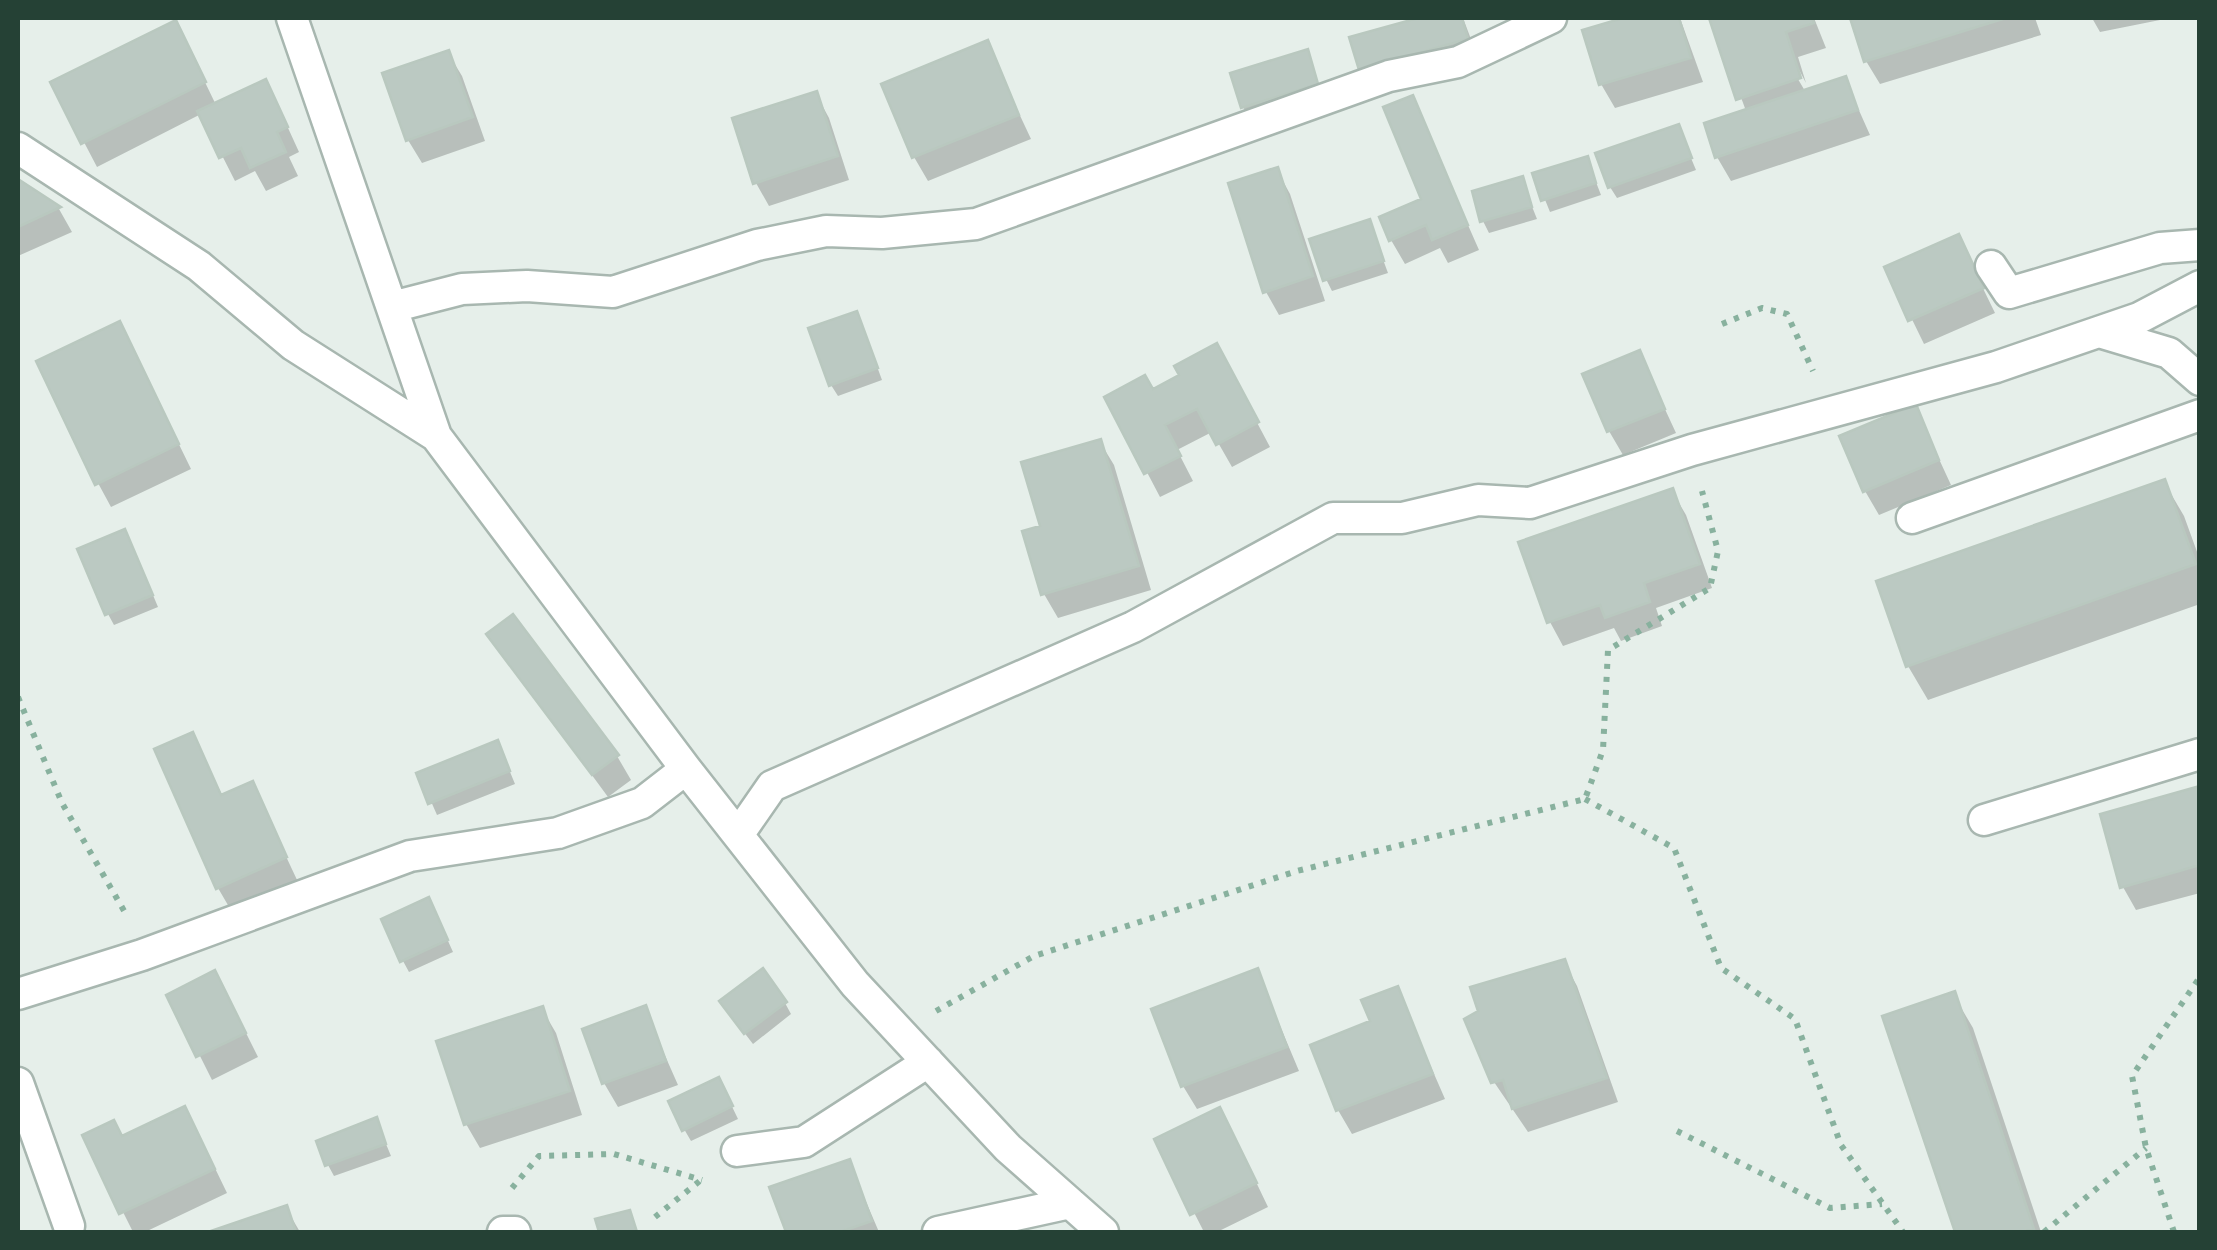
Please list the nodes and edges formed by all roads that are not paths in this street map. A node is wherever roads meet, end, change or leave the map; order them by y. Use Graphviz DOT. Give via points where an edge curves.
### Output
graph roads {
  1 [pos="292,18"];
  2 [pos="1551,18"];
  3 [pos="18,148"];
  4 [pos="2200,244"];
  5 [pos="1991,266"];
  6 [pos="2200,286"];
  7 [pos="392,306"];
  8 [pos="2099,332"];
  9 [pos="2200,380"];
  10 [pos="2200,415"];
  11 [pos="436,436"];
  12 [pos="1912,518"];
  13 [pos="2200,754"];
  14 [pos="686,768"];
  15 [pos="1984,820"];
  16 [pos="738,835"];
  17 [pos="18,994"];
  18 [pos="928,1062"];
  19 [pos="18,1083"];
  20 [pos="737,1151"];
  21 [pos="1070,1203"];
  22 [pos="69,1226"];
  23 [pos="938,1232"];
  24 [pos="1103,1232"];
  1 -- 7 [label="street"];
  2 -- 7 [label="street" via="1458,62 1390,76 976,224 826,232 757,245 613,292 462,289"];
  3 -- 11 [label="street" via="198,266 293,346"];
  4 -- 5 [label="street" via="2160,248 2008,294"];
  6 -- 8 [label="street"];
  7 -- 11 [label="street"];
  8 -- 9 [label="street" via="2169,353"];
  8 -- 16 [label="street" via="1530,503 1478,500 1402,518 1333,518 1134,627 772,786"];
  10 -- 12 [label="street"];
  11 -- 14 [label="street"];
  13 -- 15 [label="street"];
  14 -- 16 [label="street"];
  14 -- 17 [label="street" via="642,803 558,833 410,856"];
  16 -- 18 [label="street" via="856,984"];
  18 -- 20 [label="street" via="804,1142"];
  18 -- 21 [label="street"];
  19 -- 22 [label="street"];
  21 -- 23 [label="street"];
  21 -- 24 [label="street"];
}
